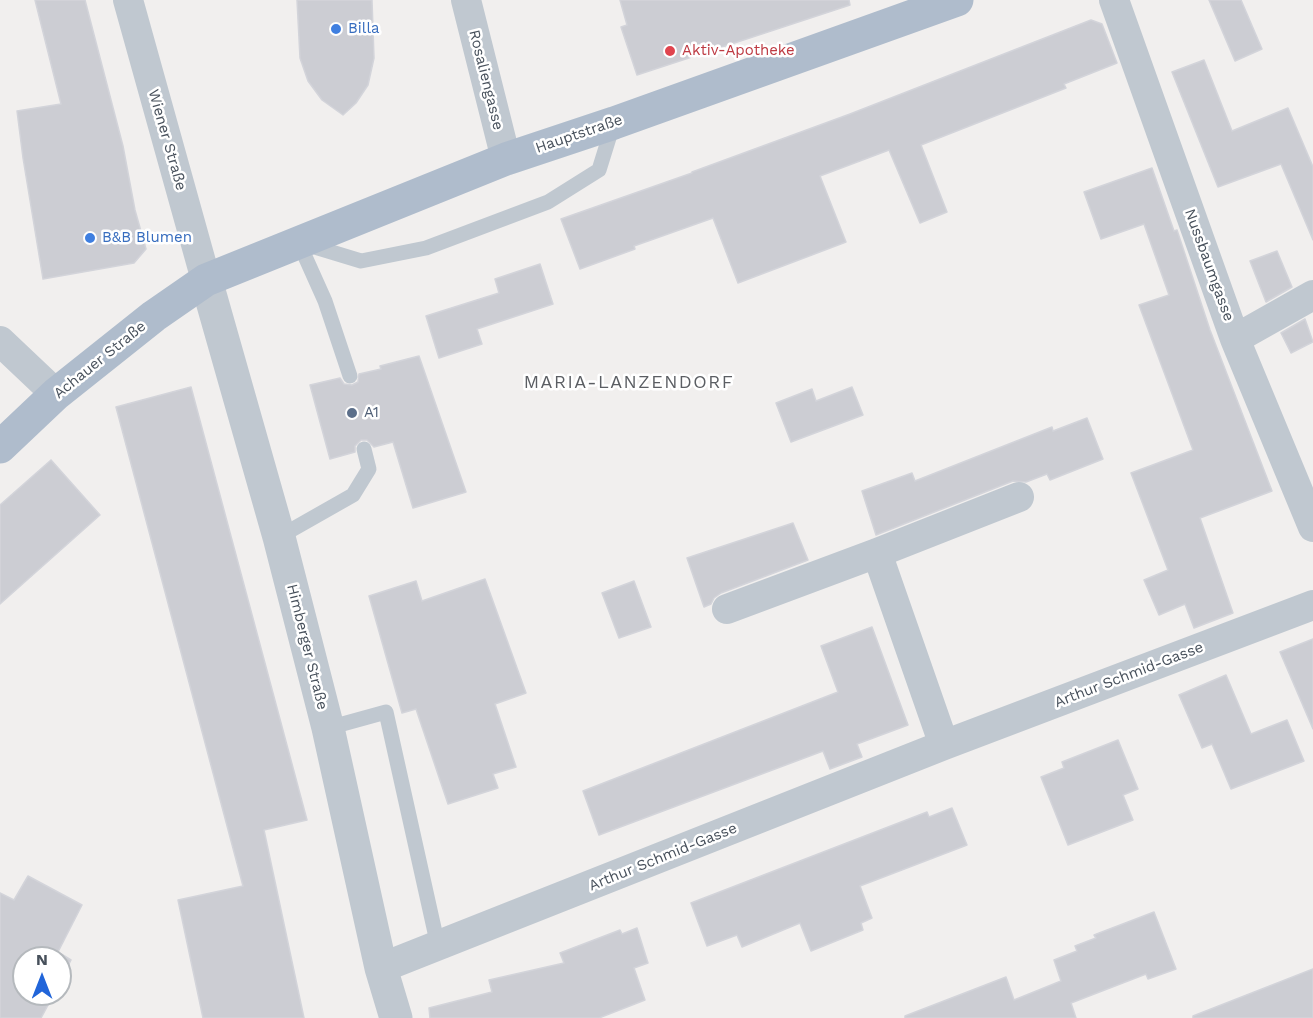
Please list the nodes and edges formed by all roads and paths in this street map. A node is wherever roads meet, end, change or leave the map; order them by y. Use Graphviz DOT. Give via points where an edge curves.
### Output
graph roads {
  1 [pos="128,0"];
  2 [pos="466,0"];
  3 [pos="957,0"];
  4 [pos="1114,0"];
  5 [pos="614,123"];
  6 [pos="506,159"];
  7 [pos="299,243"];
  8 [pos="206,280"];
  9 [pos="1313,296"];
  10 [pos="1235,339"];
  11 [pos="0,341"];
  12 [pos="350,376"];
  13 [pos="56,394"];
  14 [pos="0,447"];
  15 [pos="364,449"];
  16 [pos="1019,497"];
  17 [pos="1313,526"];
  18 [pos="279,537"];
  19 [pos="877,554"];
  20 [pos="1313,605"];
  21 [pos="727,609"];
  22 [pos="328,728"];
  23 [pos="944,745"];
  24 [pos="438,946"];
  25 [pos="381,968"];
  26 [pos="396,1018"];
  1 -- 8 [label="street, Wiener Straße"];
  2 -- 6 [label="street, Rosaliengasse"];
  3 -- 5 [label="main road, Hauptstraße"];
  4 -- 10 [label="street, Nussbaumgasse"];
  5 -- 6 [label="main road, Hauptstraße"];
  5 -- 7 [label="lane" via="599,170 548,202 438,244 361,261"];
  6 -- 7 [label="main road, Hauptstraße"];
  7 -- 8 [label="main road, Hauptstraße"];
  7 -- 12 [label="lane" via="326,302"];
  8 -- 13 [label="main road, Achauer Straße"];
  8 -- 18 [label="street, Himberger Straße"];
  9 -- 10 [label="street"];
  10 -- 17 [label="street, Nussbaumgasse"];
  11 -- 13 [label="street"];
  13 -- 14 [label="main road, Achauer Straße"];
  15 -- 18 [label="lane" via="369,469 353,495"];
  16 -- 19 [label="street"];
  18 -- 22 [label="street, Himberger Straße"];
  19 -- 21 [label="street"];
  19 -- 23 [label="street"];
  20 -- 23 [label="street, Arthur Schmid-Gasse"];
  22 -- 24 [label="lane" via="386,712"];
  22 -- 25 [label="street, Himberger Straße"];
  23 -- 24 [label="street, Arthur Schmid-Gasse"];
  24 -- 25 [label="street, Arthur Schmid-Gasse"];
  25 -- 26 [label="street, Himberger Straße"];
}
